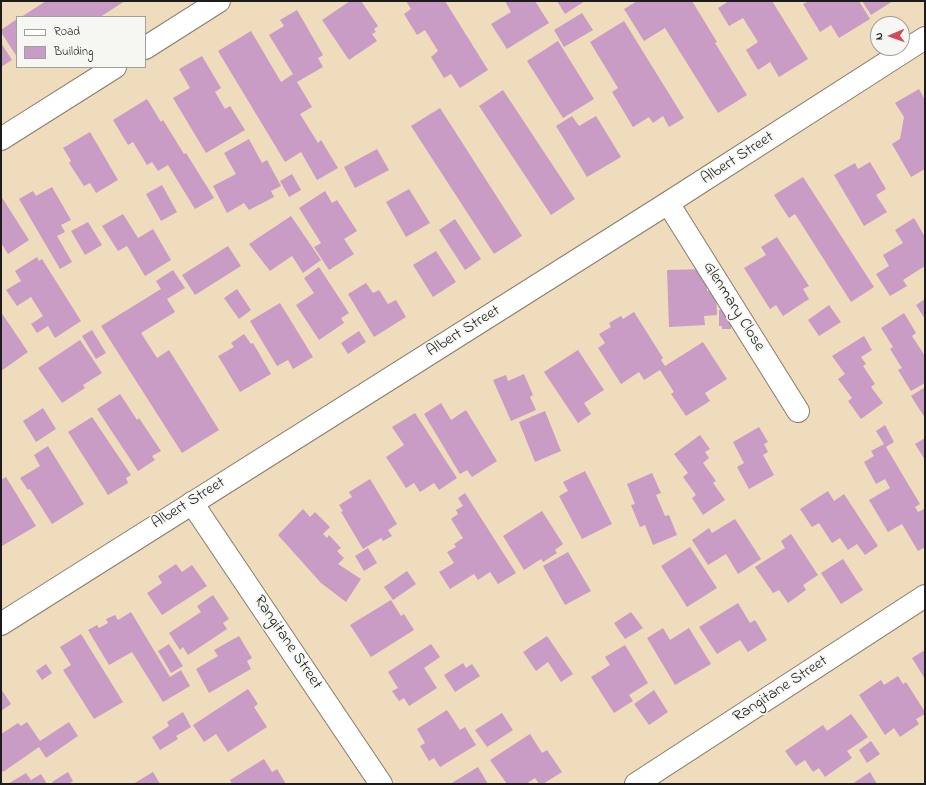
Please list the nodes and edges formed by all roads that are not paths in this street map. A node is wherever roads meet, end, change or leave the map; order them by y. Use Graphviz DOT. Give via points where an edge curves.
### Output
graph roads {
  1 [pos="212,3"];
  2 [pos="925,38"];
  3 [pos="146,47"];
  4 [pos="113,68"];
  5 [pos="1,139"];
  6 [pos="668,203"];
  7 [pos="798,411"];
  8 [pos="192,503"];
  9 [pos="925,596"];
  10 [pos="1,624"];
  11 [pos="381,784"];
  12 [pos="636,784"];
  1 -- 3 [label="street"];
  2 -- 6 [label="street, Albert Street"];
  4 -- 5 [label="street"];
  6 -- 7 [label="street, Glenmary Close"];
  6 -- 8 [label="street, Albert Street"];
  8 -- 10 [label="street, Albert Street"];
  8 -- 11 [label="street, Rangitane Street"];
  9 -- 12 [label="street, Rangitane Street"];
}
